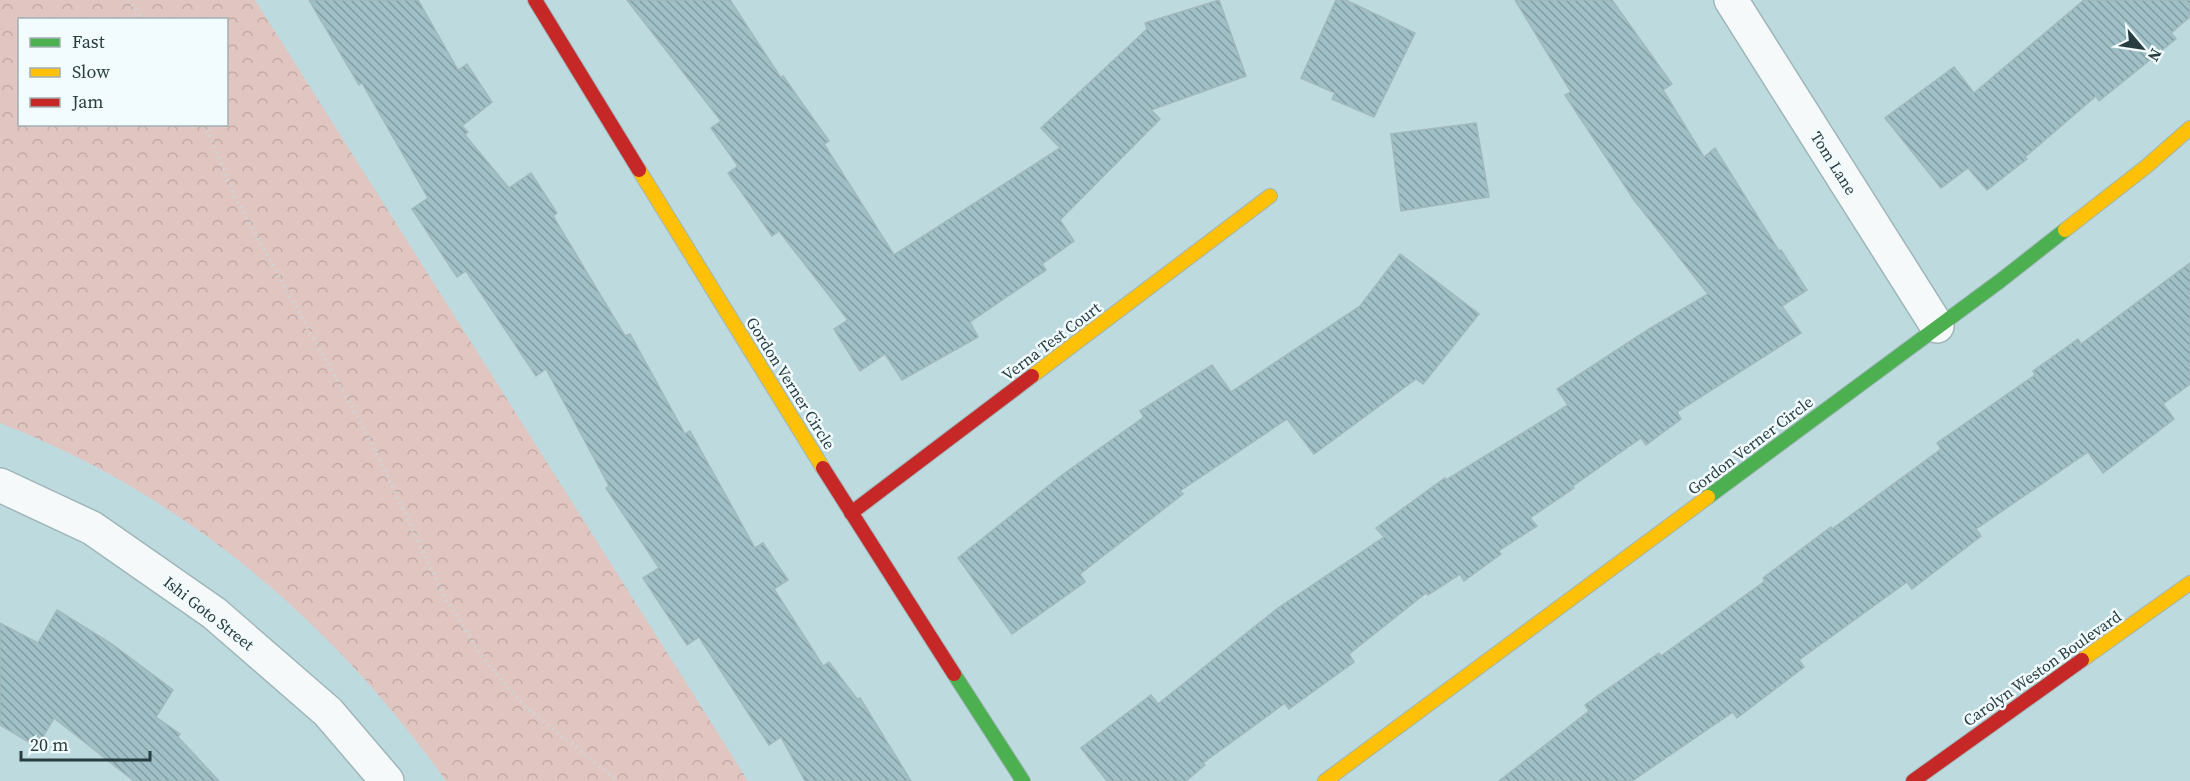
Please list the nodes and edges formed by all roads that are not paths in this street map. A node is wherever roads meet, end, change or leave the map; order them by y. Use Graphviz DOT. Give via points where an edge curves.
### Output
graph roads {
  1 [pos="534,0"];
  2 [pos="1731,0"];
  3 [pos="2190,128"];
  4 [pos="1270,196"];
  5 [pos="1937,326"];
  6 [pos="0,485"];
  7 [pos="851,513"];
  8 [pos="2190,583"];
  9 [pos="1930,776"];
  10 [pos="387,781"];
  11 [pos="1023,781"];
  12 [pos="1325,781"];
  1 -- 7 [label="street, Gordon Verner Circle"];
  2 -- 5 [label="street, Tom Lane"];
  3 -- 5 [label="street, Gordon Verner Circle" via="2000,282"];
  4 -- 7 [label="street, Verna Test Court"];
  5 -- 12 [label="street, Gordon Verner Circle"];
  6 -- 10 [label="street, Ishi Goto Street" via="92,528 214,612 328,712"];
  7 -- 11 [label="street, Gordon Verner Circle"];
  8 -- 9 [label="street, Carolyn Weston Boulevard"];
}
